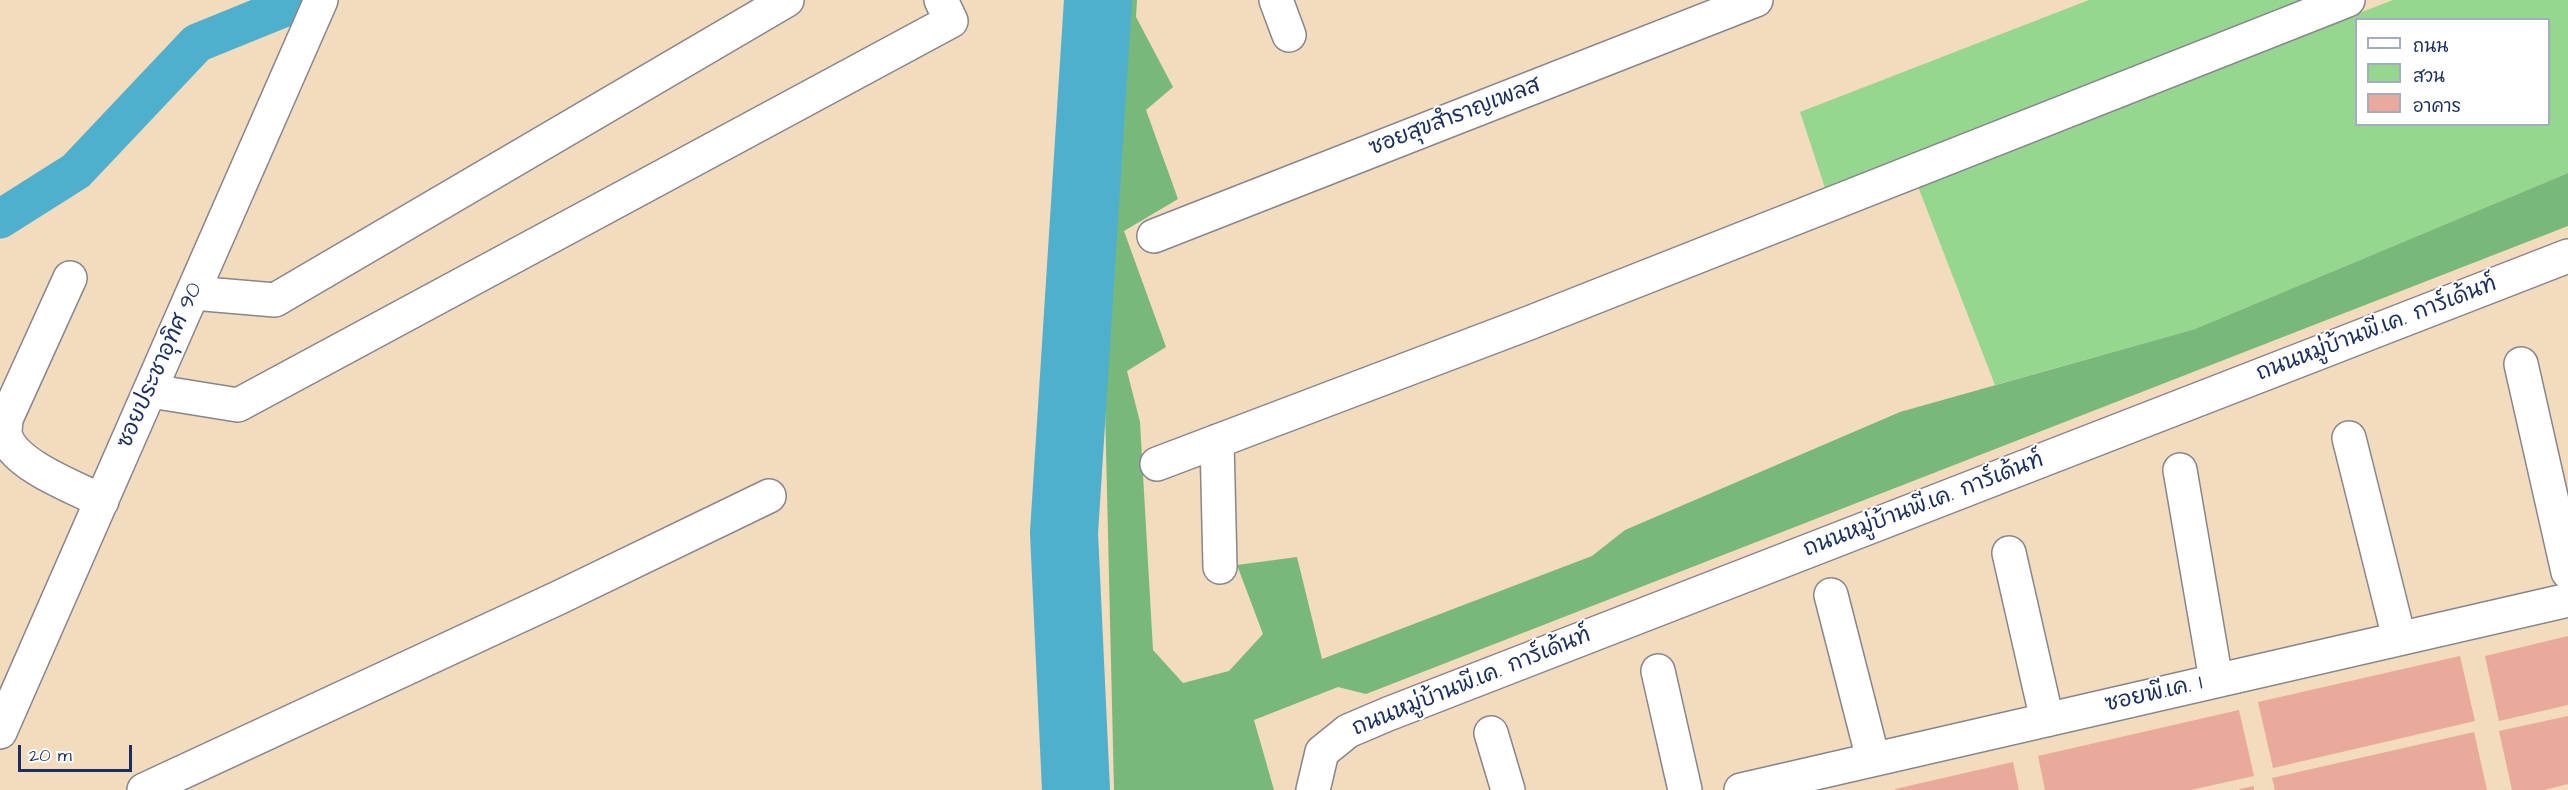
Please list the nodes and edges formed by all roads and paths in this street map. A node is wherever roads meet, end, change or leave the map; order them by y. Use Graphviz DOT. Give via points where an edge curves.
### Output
graph roads {
  1 [pos="321,0"];
  2 [pos="787,0"];
  3 [pos="941,0"];
  4 [pos="1276,0"];
  5 [pos="1756,0"];
  6 [pos="2348,0"];
  7 [pos="1288,35"];
  8 [pos="1154,236"];
  9 [pos="2568,256"];
  10 [pos="70,278"];
  11 [pos="193,293"];
  12 [pos="2521,364"];
  13 [pos="151,391"];
  14 [pos="2349,438"];
  15 [pos="1217,441"];
  16 [pos="1157,464"];
  17 [pos="2180,470"];
  18 [pos="769,496"];
  19 [pos="102,501"];
  20 [pos="2009,553"];
  21 [pos="1220,567"];
  22 [pos="2568,572"];
  23 [pos="1831,596"];
  24 [pos="2568,600"];
  25 [pos="2399,638"];
  26 [pos="1658,671"];
  27 [pos="2216,680"];
  28 [pos="8,692"];
  29 [pos="2047,720"];
  30 [pos="0,732"];
  31 [pos="1491,733"];
  32 [pos="1874,759"];
  33 [pos="144,790"];
  34 [pos="1313,790"];
  35 [pos="1508,790"];
  36 [pos="1685,790"];
  37 [pos="1740,790"];
  1 -- 11 [label="street, ซอยประชาอุทิศ 90"];
  2 -- 11 [label="street" via="275,300"];
  3 -- 13 [label="street" via="951,21 238,405"];
  4 -- 7 [label="street"];
  5 -- 8 [label="street, ซอยสุขสำราญเพลส"];
  6 -- 15 [label="street" via="1529,323"];
  9 -- 34 [label="street, ถนนหมู่บ้านพี.เค. การ์เด้นท์" via="1348,731 1323,752"];
  10 -- 19 [label="street" via="6,419 6,436 15,452 35,467"];
  11 -- 13 [label="street, ซอยประชาอุทิศ 90"];
  12 -- 22 [label="street"];
  13 -- 19 [label="street, ซอยประชาอุทิศ 90"];
  14 -- 25 [label="street"];
  15 -- 16 [label="street"];
  15 -- 21 [label="street"];
  17 -- 27 [label="street"];
  18 -- 33 [label="street"];
  19 -- 28 [label="street, ซอยประชาอุทิศ 90"];
  20 -- 29 [label="street"];
  23 -- 32 [label="street"];
  24 -- 25 [label="street, ซอยพี.เค. 1"];
  25 -- 27 [label="street, ซอยพี.เค. 1"];
  26 -- 36 [label="street"];
  27 -- 29 [label="street, ซอยพี.เค. 1"];
  28 -- 30 [label="street, ซอยประชาอุทิศ 90"];
  29 -- 32 [label="street, ซอยพี.เค. 1"];
  31 -- 35 [label="street"];
  32 -- 37 [label="street, ซอยพี.เค. 1"];
}
